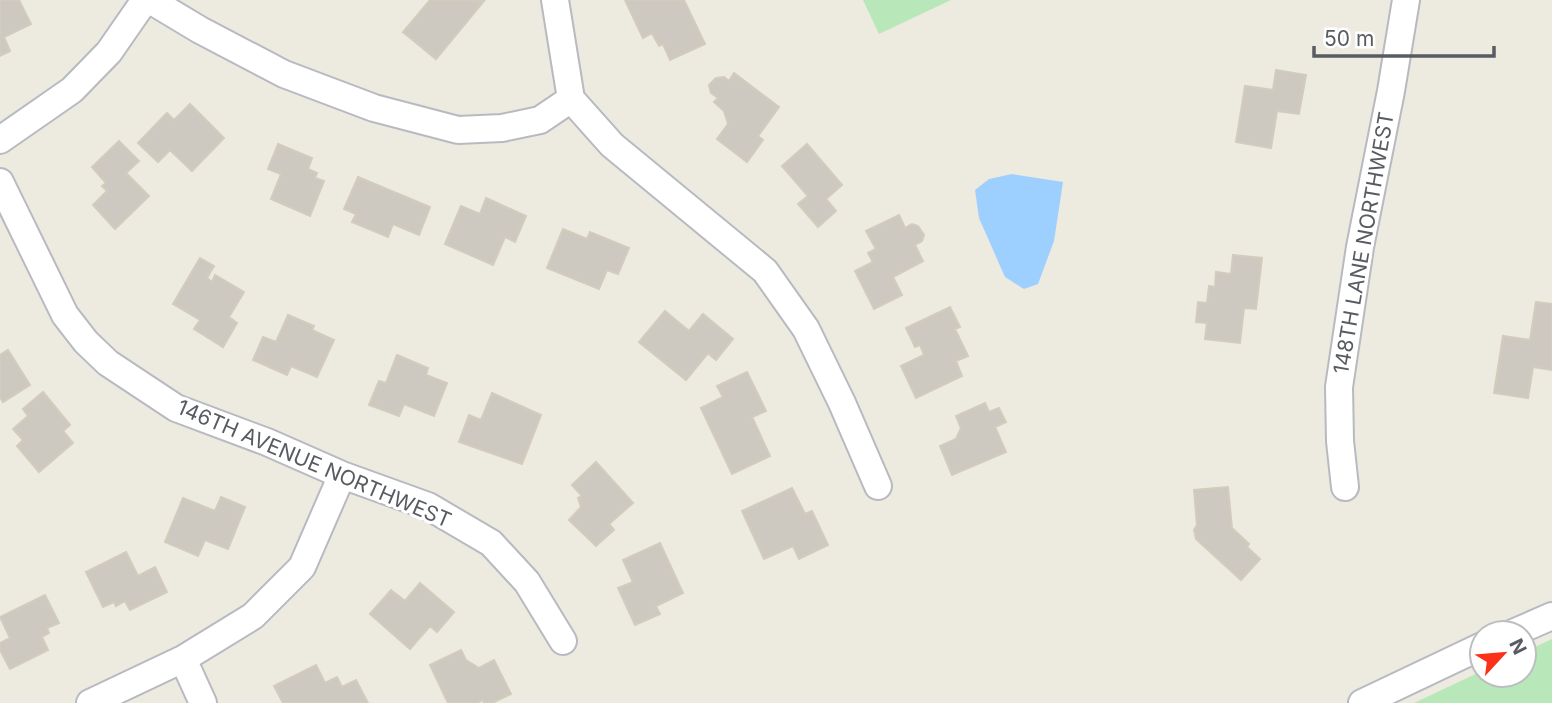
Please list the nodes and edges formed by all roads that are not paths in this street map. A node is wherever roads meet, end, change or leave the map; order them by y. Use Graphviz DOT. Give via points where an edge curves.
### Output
graph roads {
  1 [pos="145,0"];
  2 [pos="150,0"];
  3 [pos="555,0"];
  4 [pos="1406,0"];
  5 [pos="571,99"];
  6 [pos="0,140"];
  7 [pos="0,182"];
  8 [pos="342,475"];
  9 [pos="878,486"];
  10 [pos="1345,487"];
  11 [pos="563,641"];
  12 [pos="1468,653"];
  13 [pos="183,659"];
  14 [pos="90,703"];
  15 [pos="203,703"];
  16 [pos="1362,703"];
  1 -- 6 [label="street" via="109,52 72,90"];
  2 -- 5 [label="street" via="284,74 374,108 458,130 540,120"];
  3 -- 5 [label="street"];
  4 -- 10 [label="street, 148TH LANE NORTHWEST" via="1339,387"];
  5 -- 9 [label="street" via="612,145 765,271 806,329"];
  7 -- 8 [label="street, 146TH AVENUE NORTHWEST" via="65,315 108,363 176,408"];
  8 -- 11 [label="street, 146TH AVENUE NORTHWEST" via="428,506 491,543 527,582"];
  8 -- 13 [label="street" via="302,567 253,616"];
  12 -- 16 [label="street"];
  13 -- 14 [label="street"];
  13 -- 15 [label="street"];
}
